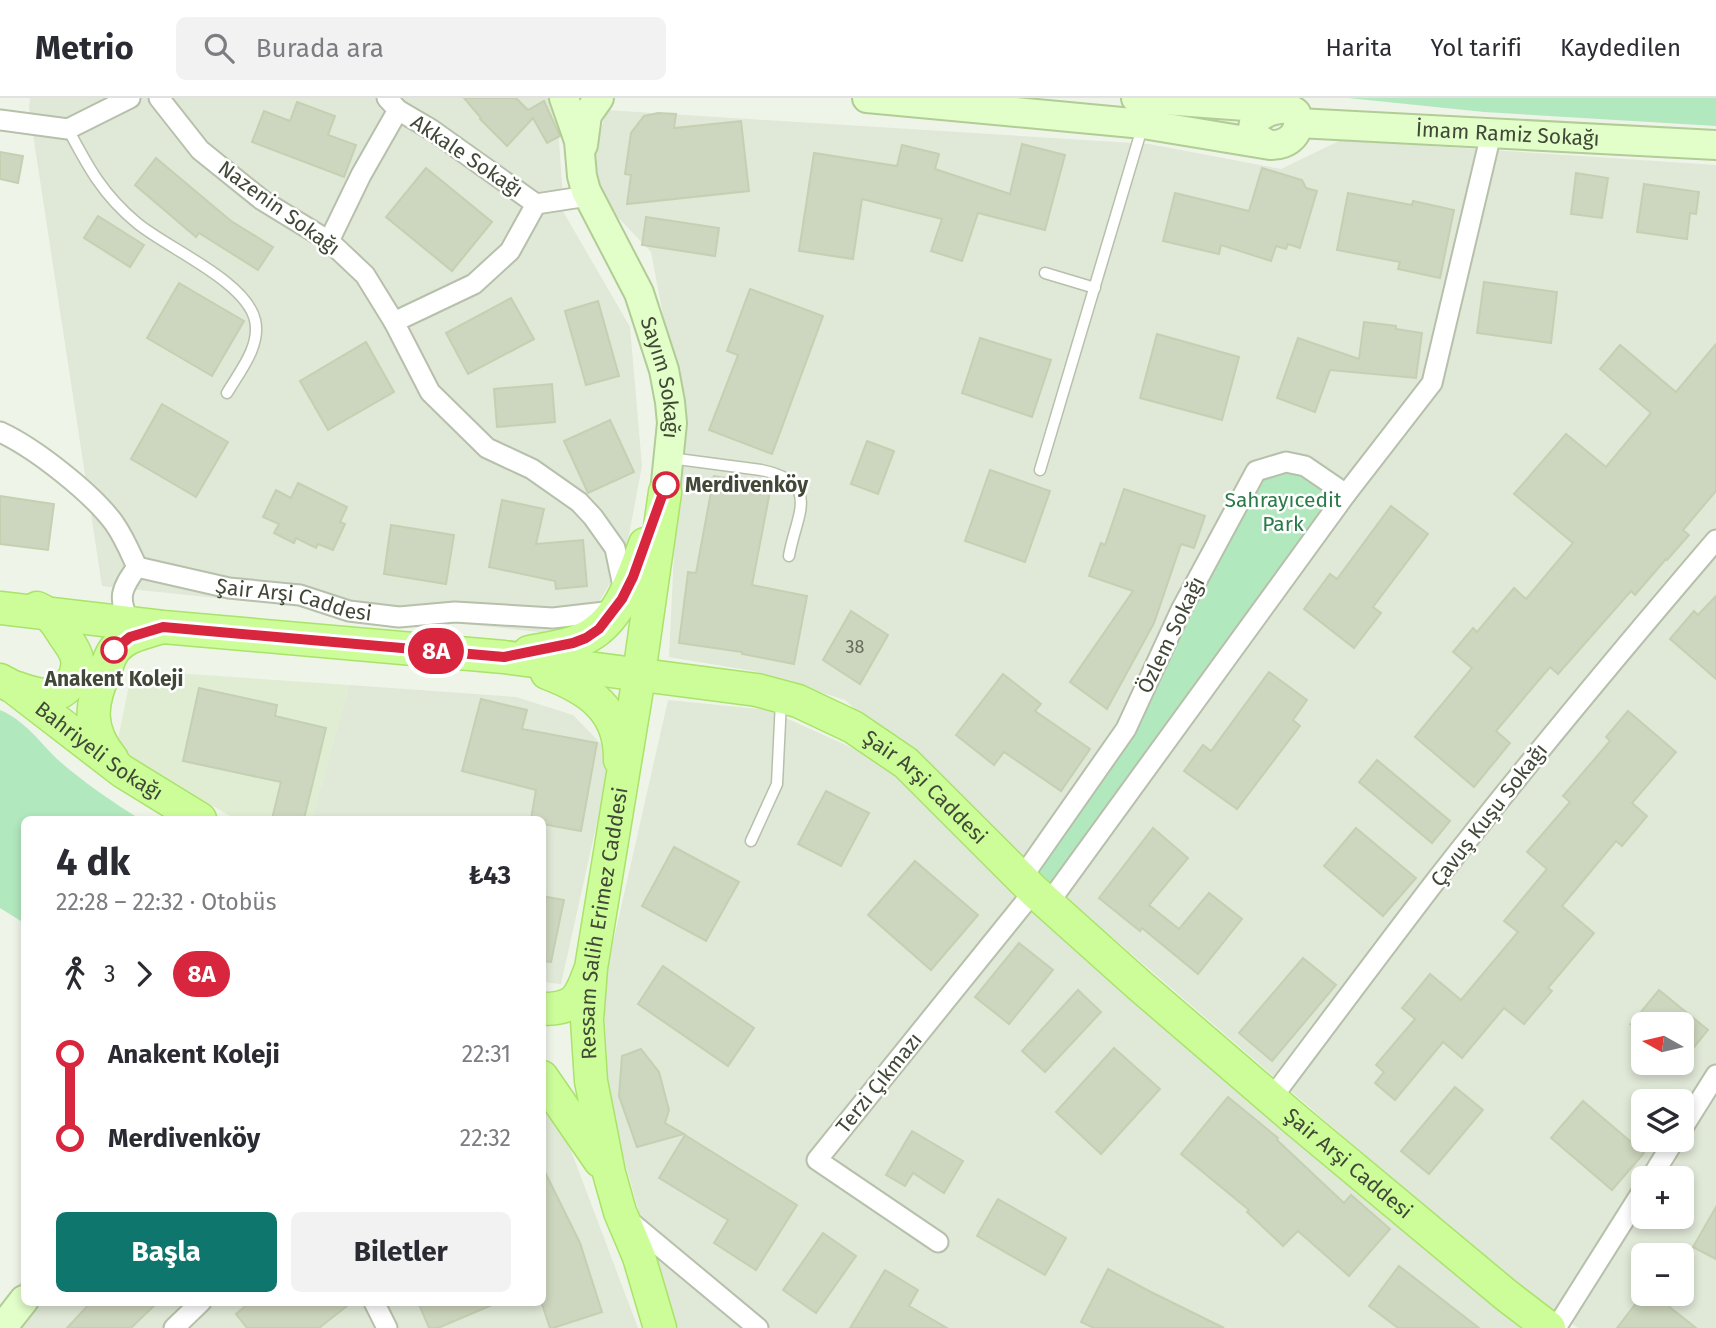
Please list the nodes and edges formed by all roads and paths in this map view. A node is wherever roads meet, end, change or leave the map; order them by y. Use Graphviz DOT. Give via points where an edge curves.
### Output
graph roads {
  1 [pos="130,98"];
  2 [pos="159,98"];
  3 [pos="600,98"];
  4 [pos="867,98"];
  5 [pos="568,103"];
  6 [pos="392,104"];
  7 [pos="1279,106"];
  8 [pos="1140,111"];
  9 [pos="0,120"];
  10 [pos="68,129"];
  11 [pos="1491,134"];
  12 [pos="1270,145"];
  13 [pos="1716,145"];
  14 [pos="581,162"];
  15 [pos="588,196"];
  16 [pos="536,204"];
  17 [pos="329,241"];
  18 [pos="1045,273"];
  19 [pos="1095,288"];
  20 [pos="394,322"];
  21 [pos="227,393"];
  22 [pos="0,432"];
  23 [pos="670,458"];
  24 [pos="1040,470"];
  25 [pos="665,492"];
  26 [pos="1346,494"];
  27 [pos="1716,540"];
  28 [pos="789,556"];
  29 [pos="137,567"];
  30 [pos="0,594"];
  31 [pos="620,602"];
  32 [pos="0,608"];
  33 [pos="50,613"];
  34 [pos="130,623"];
  35 [pos="163,627"];
  36 [pos="504,657"];
  37 [pos="639,674"];
  38 [pos="7,684"];
  39 [pos="781,696"];
  40 [pos="122,771"];
  41 [pos="619,806"];
  42 [pos="195,816"];
  43 [pos="751,841"];
  44 [pos="1034,892"];
  45 [pos="591,968"];
  46 [pos="546,1009"];
  47 [pos="1716,1075"];
  48 [pos="546,1083"];
  49 [pos="1271,1099"];
  50 [pos="1694,1110"];
  51 [pos="609,1173"];
  52 [pos="1631,1209"];
  53 [pos="620,1212"];
  54 [pos="938,1242"];
  55 [pos="21,1304"];
  56 [pos="197,1306"];
  57 [pos="376,1306"];
  58 [pos="2,1328"];
  59 [pos="174,1328"];
  60 [pos="387,1328"];
  61 [pos="660,1328"];
  62 [pos="758,1328"];
  63 [pos="1549,1328"];
  64 [pos="1556,1328"];
  1 -- 10 [label="street"];
  2 -- 17 [label="street, Nazenin Sokağı" via="200,150 261,200"];
  3 -- 14 [label="street" via="587,115"];
  4 -- 8 [label="street, İmam Ramiz Sokağı"];
  5 -- 14 [label="street, Sayım Sokağı"];
  6 -- 16 [label="street, Akkale Sokağı"];
  6 -- 17 [label="street, Akkale Sokağı"];
  7 -- 8 [label="street, İmam Ramiz Sokağı"];
  7 -- 11 [label="street, İmam Ramiz Sokağı"];
  7 -- 12 [label="street" via="1289,141"];
  7 -- 12 [label="street" via="1254,119 1255,132"];
  8 -- 12 [label="street, İmam Ramiz Sokağı"];
  8 -- 19 [label="lane"];
  9 -- 10 [label="street"];
  10 -- 21 [label="lane" via="90,172 138,224 244,298 256,323 253,349"];
  11 -- 13 [label="street, İmam Ramiz Sokağı"];
  11 -- 26 [label="street" via="1432,383"];
  14 -- 15 [label="street, Sayım Sokağı"];
  15 -- 16 [label="street, Akkale Sokağı"];
  15 -- 23 [label="street, Sayım Sokağı" via="647,315 670,402"];
  16 -- 20 [label="street, Akkale Sokağı" via="510,251 474,284"];
  17 -- 20 [label="street, Nazenin Sokağı" via="365,275"];
  18 -- 19 [label="lane"];
  19 -- 24 [label="lane"];
  20 -- 31 [label="street, Nazenin Sokağı" via="430,392 487,447 532,469 579,502 600,524 617,555 624,585"];
  22 -- 29 [label="street" via="40,457 94,502 113,522"];
  23 -- 25 [label="street, Sayım Sokağı"];
  23 -- 28 [label="lane" via="761,470 792,482 802,496"];
  25 -- 31 [label="main road"];
  25 -- 37 [label="main road, Sayım Sokağı"];
  26 -- 44 [label="street"];
  26 -- 44 [label="street, Özlem Sokağı" via="1305,466 1286,462 1256,471 1181,610 1126,729"];
  27 -- 49 [label="street, Çavuş Kuşu Sokağı" via="1461,849"];
  29 -- 31 [label="street, Şair Arşi Caddesi" via="399,617 455,612 553,618 605,612"];
  29 -- 34 [label="street" via="123,586 121,606"];
  30 -- 33 [label="main road"];
  31 -- 36 [label="main road" via="599,629 581,640"];
  32 -- 33 [label="main road, Şair Arşi Caddesi"];
  33 -- 34 [label="main road, Şair Arşi Caddesi"];
  33 -- 38 [label="main road" via="77,658 68,687 53,695 37,695"];
  34 -- 35 [label="main road, Şair Arşi Caddesi"];
  35 -- 36 [label="main road, Şair Arşi Caddesi"];
  35 -- 40 [label="main road" via="130,637 114,650 101,680 93,713 99,744"];
  36 -- 37 [label="main road, Şair Arşi Caddesi"];
  36 -- 41 [label="main road" via="574,683 602,706 620,745"];
  37 -- 39 [label="main road, Şair Arşi Caddesi"];
  37 -- 41 [label="main road, Ressam Salih Erimez Caddesi"];
  38 -- 40 [label="main road, Bahriyeli Sokağı"];
  39 -- 43 [label="lane" via="777,784"];
  39 -- 44 [label="main road, Şair Arşi Caddesi" via="853,727 906,764"];
  40 -- 42 [label="main road, Bahriyeli Sokağı"];
  41 -- 45 [label="main road, Ressam Salih Erimez Caddesi"];
  44 -- 49 [label="main road, Şair Arşi Caddesi"];
  44 -- 54 [label="street, Terzi Çıkmazı" via="817,1160"];
  45 -- 46 [label="main road" via="576,1001 564,1008"];
  45 -- 51 [label="main road, Ressam Salih Erimez Caddesi" via="587,1020 591,1081"];
  47 -- 50 [label="street"];
  48 -- 51 [label="main road"];
  49 -- 63 [label="main road, Şair Arşi Caddesi"];
  51 -- 53 [label="main road"];
  52 -- 64 [label="street"];
  53 -- 61 [label="main road"];
  53 -- 62 [label="street"];
  55 -- 58 [label="street"];
  56 -- 59 [label="street"];
  57 -- 60 [label="street"];
}
